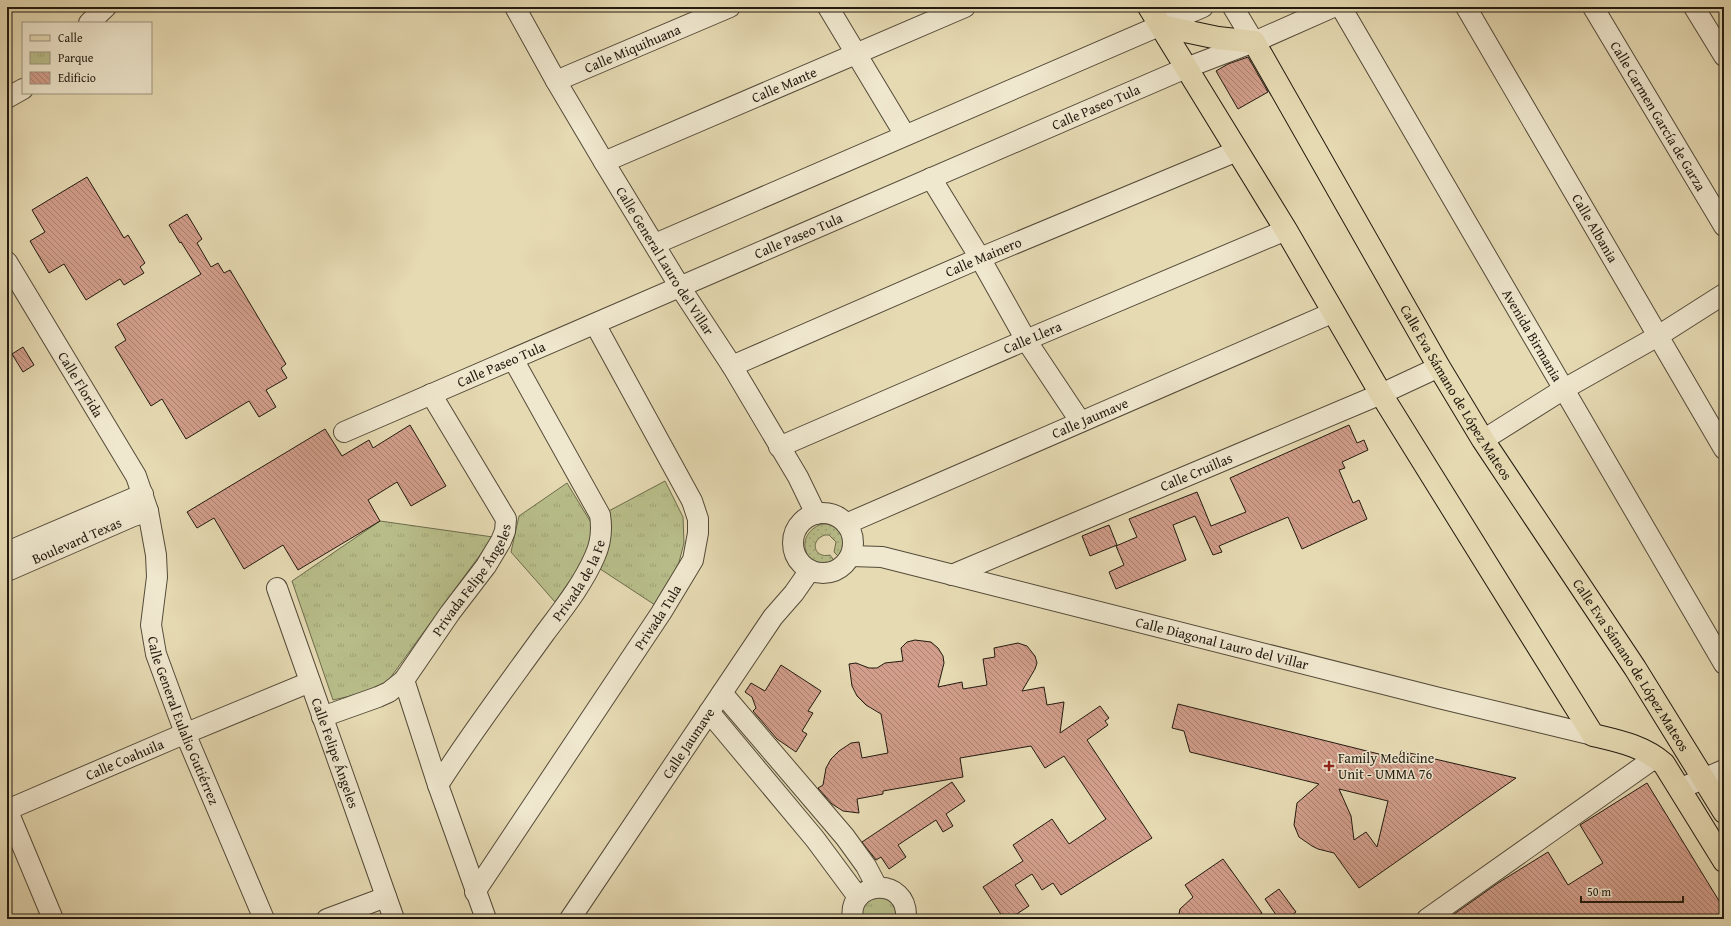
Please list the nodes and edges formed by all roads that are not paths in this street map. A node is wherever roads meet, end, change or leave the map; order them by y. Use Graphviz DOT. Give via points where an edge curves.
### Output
graph roads {
  1 [pos="106,7"];
  2 [pos="515,7"];
  3 [pos="730,7"];
  4 [pos="828,7"];
  5 [pos="965,7"];
  6 [pos="1149,7"];
  7 [pos="1203,7"];
  8 [pos="1233,7"];
  9 [pos="1333,7"];
  10 [pos="1341,7"];
  11 [pos="1466,7"];
  12 [pos="1593,7"];
  13 [pos="1694,7"];
  14 [pos="90,22"];
  15 [pos="1161,26"];
  16 [pos="1254,42"];
  17 [pos="856,53"];
  18 [pos="1724,56"];
  19 [pos="1186,68"];
  20 [pos="556,82"];
  21 [pos="22,90"];
  22 [pos="7,98"];
  23 [pos="905,136"];
  24 [pos="1237,151"];
  25 [pos="604,162"];
  26 [pos="931,178"];
  27 [pos="1724,226"];
  28 [pos="1286,230"];
  29 [pos="655,244"];
  30 [pos="980,258"];
  31 [pos="7,262"];
  32 [pos="680,287"];
  33 [pos="1724,294"];
  34 [pos="1334,312"];
  35 [pos="595,324"];
  36 [pos="1658,336"];
  37 [pos="1026,340"];
  38 [pos="513,359"];
  39 [pos="732,366"];
  40 [pos="1439,367"];
  41 [pos="1564,389"];
  42 [pos="431,394"];
  43 [pos="1382,394"];
  44 [pos="1080,421"];
  45 [pos="344,432"];
  46 [pos="1483,440"];
  47 [pos="779,447"];
  48 [pos="1724,449"];
  49 [pos="145,503"];
  50 [pos="816,514"];
  51 [pos="846,524"];
  52 [pos="7,552"];
  53 [pos="851,556"];
  54 [pos="810,570"];
  55 [pos="7,571"];
  56 [pos="952,575"];
  57 [pos="276,588"];
  58 [pos="1724,664"];
  59 [pos="404,680"];
  60 [pos="310,682"];
  61 [pos="722,693"];
  62 [pos="709,712"];
  63 [pos="322,717"];
  64 [pos="185,733"];
  65 [pos="1593,735"];
  66 [pos="1656,757"];
  67 [pos="1724,770"];
  68 [pos="1704,778"];
  69 [pos="438,785"];
  70 [pos="1679,789"];
  71 [pos="7,810"];
  72 [pos="1724,812"];
  73 [pos="1724,861"];
  74 [pos="877,887"];
  75 [pos="475,892"];
  76 [pos="386,897"];
  77 [pos="858,897"];
  78 [pos="53,919"];
  79 [pos="264,919"];
  80 [pos="327,919"];
  81 [pos="394,919"];
  82 [pos="486,919"];
  83 [pos="570,919"];
  84 [pos="852,919"];
  85 [pos="906,919"];
  86 [pos="1428,919"];
  1 -- 14 [label="street"];
  2 -- 20 [label="street, Calle General Lauro del Villar"];
  3 -- 20 [label="street, Calle Miquihuana"];
  4 -- 17 [label="street"];
  5 -- 17 [label="street, Calle Mante"];
  6 -- 15 [label="main road"];
  7 -- 15 [label="street"];
  8 -- 16 [label="street"];
  9 -- 16 [label="street"];
  10 -- 41 [label="street, Avenida Birmania"];
  11 -- 36 [label="street, Calle Albania"];
  12 -- 27 [label="street, Calle Carmen García de Garza"];
  13 -- 18 [label="street"];
  15 -- 16 [label="main road" via="1218,38"];
  15 -- 19 [label="main road"];
  15 -- 23 [label="street"];
  16 -- 19 [label="street, Calle Paseo Tula"];
  16 -- 40 [label="main road, Calle Eva Sámano de López Mateos"];
  17 -- 23 [label="street"];
  17 -- 25 [label="street, Calle Mante"];
  19 -- 24 [label="main road"];
  19 -- 26 [label="street, Calle Paseo Tula"];
  20 -- 25 [label="street, Calle General Lauro del Villar"];
  21 -- 22 [label="street"];
  23 -- 29 [label="street"];
  24 -- 28 [label="main road"];
  24 -- 30 [label="street, Calle Mainero"];
  25 -- 29 [label="street, Calle General Lauro del Villar"];
  26 -- 30 [label="street"];
  26 -- 32 [label="street, Calle Paseo Tula"];
  28 -- 34 [label="main road"];
  28 -- 37 [label="street, Calle Llera"];
  29 -- 32 [label="street, Calle General Lauro del Villar"];
  30 -- 37 [label="street"];
  30 -- 39 [label="street, Calle Mainero"];
  31 -- 49 [label="street, Calle Florida" via="136,476"];
  32 -- 35 [label="street, Calle Paseo Tula"];
  32 -- 39 [label="street, Calle General Lauro del Villar"];
  33 -- 36 [label="street"];
  34 -- 43 [label="main road"];
  34 -- 44 [label="street, Calle Jaumave"];
  35 -- 38 [label="street, Calle Paseo Tula"];
  35 -- 75 [label="street, Privada Tula" via="692,501 698,519 696,547 692,560 661,613"];
  36 -- 41 [label="street"];
  36 -- 48 [label="street, Calle Albania"];
  37 -- 44 [label="street"];
  37 -- 47 [label="street, Calle Llera"];
  38 -- 42 [label="street, Calle Paseo Tula"];
  38 -- 69 [label="street, Privada de la Fe" via="600,514 600,541 596,555 570,597"];
  39 -- 47 [label="street, Calle General Lauro del Villar"];
  40 -- 43 [label="street, Calle Cruillas"];
  40 -- 46 [label="main road, Calle Eva Sámano de López Mateos"];
  41 -- 46 [label="street"];
  41 -- 58 [label="street, Avenida Birmania"];
  42 -- 45 [label="street, Calle Paseo Tula"];
  42 -- 59 [label="street, Privada Felipe Ángeles" via="506,520 505,532 486,566"];
  43 -- 56 [label="street, Calle Cruillas"];
  43 -- 65 [label="main road"];
  44 -- 51 [label="street, Calle Jaumave"];
  46 -- 68 [label="main road, Calle Eva Sámano de López Mateos" via="1635,668"];
  47 -- 50 [label="street, Calle General Lauro del Villar"];
  49 -- 52 [label="street, Boulevard Texas"];
  49 -- 55 [label="street, Boulevard Texas" via="131,517"];
  49 -- 64 [label="street, Calle General Eulalio Gutiérrez" via="156,555 157,577 152,625 156,654"];
  50 -- 51 [label="street" via="831,514"];
  50 -- 54 [label="street" via="808,517 797,528 793,543 796,558"];
  51 -- 53 [label="street" via="853,536"];
  53 -- 54 [label="street" via="844,565 830,573 823,574"];
  53 -- 56 [label="street, Calle Diagonal Lauro del Villar" via="882,557"];
  54 -- 61 [label="street, Calle Jaumave" via="773,617"];
  56 -- 65 [label="street, Calle Diagonal Lauro del Villar"];
  57 -- 60 [label="street, Calle Felipe Ángeles"];
  59 -- 63 [label="street, Privada Felipe Ángeles" via="378,698"];
  59 -- 69 [label="street"];
  60 -- 63 [label="street, Calle Felipe Ángeles"];
  60 -- 64 [label="street, Calle Coahuila"];
  61 -- 62 [label="street, Calle Jaumave"];
  61 -- 74 [label="street" via="845,837 866,866"];
  62 -- 77 [label="street" via="815,839"];
  62 -- 83 [label="street, Calle Jaumave"];
  63 -- 76 [label="street, Calle Felipe Ángeles"];
  64 -- 71 [label="street, Calle Coahuila"];
  64 -- 79 [label="street, Calle General Eulalio Gutiérrez"];
  65 -- 66 [label="main road, Calle Eva Sámano de López Mateos" via="1631,745"];
  66 -- 70 [label="main road, Calle Eva Sámano de López Mateos" via="1664,764"];
  66 -- 86 [label="street"];
  67 -- 68 [label="street"];
  68 -- 70 [label="street"];
  68 -- 72 [label="main road, Calle Eva Sámano de López Mateos"];
  69 -- 75 [label="street"];
  70 -- 73 [label="main road, Calle Eva Sámano de López Mateos"];
  71 -- 78 [label="street"];
  74 -- 77 [label="street"];
  74 -- 85 [label="street" via="891,890 902,899"];
  75 -- 82 [label="street"];
  76 -- 80 [label="street"];
  76 -- 81 [label="street, Calle Felipe Ángeles"];
  77 -- 84 [label="street" via="852,909"];
}
